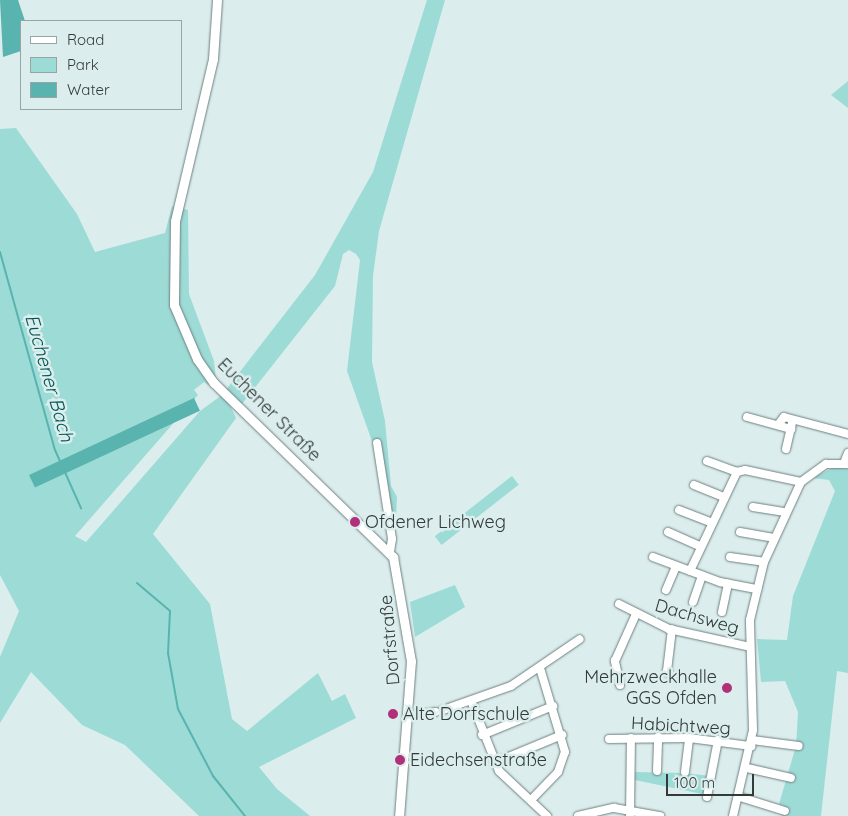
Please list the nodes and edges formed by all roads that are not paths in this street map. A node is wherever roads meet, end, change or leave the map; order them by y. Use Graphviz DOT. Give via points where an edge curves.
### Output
graph roads {
  1 [pos="217,0"];
  2 [pos="747,417"];
  3 [pos="793,420"];
  4 [pos="778,425"];
  5 [pos="791,429"];
  6 [pos="848,434"];
  7 [pos="377,443"];
  8 [pos="786,448"];
  9 [pos="848,453"];
  10 [pos="707,461"];
  11 [pos="846,463"];
  12 [pos="737,472"];
  13 [pos="801,482"];
  14 [pos="694,485"];
  15 [pos="724,497"];
  16 [pos="753,507"];
  17 [pos="680,510"];
  18 [pos="784,512"];
  19 [pos="711,522"];
  20 [pos="369,531"];
  21 [pos="668,532"];
  22 [pos="740,532"];
  23 [pos="773,538"];
  24 [pos="700,546"];
  25 [pos="390,552"];
  26 [pos="654,557"];
  27 [pos="730,557"];
  28 [pos="764,562"];
  29 [pos="676,566"];
  30 [pos="690,571"];
  31 [pos="702,576"];
  32 [pos="728,584"];
  33 [pos="757,589"];
  34 [pos="666,590"];
  35 [pos="693,602"];
  36 [pos="619,604"];
  37 [pos="722,612"];
  38 [pos="636,614"];
  39 [pos="672,630"];
  40 [pos="580,639"];
  41 [pos="750,647"];
  42 [pos="540,668"];
  43 [pos="672,677"];
  44 [pos="620,685"];
  45 [pos="472,703"];
  46 [pos="553,706"];
  47 [pos="410,716"];
  48 [pos="482,735"];
  49 [pos="562,735"];
  50 [pos="658,737"];
  51 [pos="631,738"];
  52 [pos="689,738"];
  53 [pos="609,739"];
  54 [pos="718,740"];
  55 [pos="751,743"];
  56 [pos="799,746"];
  57 [pos="494,763"];
  58 [pos="747,768"];
  59 [pos="657,771"];
  60 [pos="685,772"];
  61 [pos="792,778"];
  62 [pos="707,797"];
  63 [pos="740,797"];
  64 [pos="530,800"];
  65 [pos="785,810"];
  66 [pos="631,813"];
  67 [pos="589,814"];
  68 [pos="398,816"];
  69 [pos="547,816"];
  70 [pos="578,816"];
  71 [pos="660,816"];
  72 [pos="734,816"];
  1 -- 20 [label="main road, Euchener Straße" via="211,68 175,221 174,305 197,359 214,383"];
  2 -- 4 [label="street"];
  3 -- 4 [label="street" via="782,418"];
  3 -- 5 [label="street"];
  3 -- 6 [label="street"];
  4 -- 5 [label="street"];
  5 -- 8 [label="street"];
  7 -- 25 [label="street, Dorfstraße" via="391,531"];
  9 -- 11 [label="street"];
  10 -- 12 [label="street"];
  11 -- 13 [label="street" via="826,464"];
  12 -- 13 [label="street" via="745,470"];
  12 -- 15 [label="street"];
  13 -- 18 [label="street"];
  14 -- 15 [label="street"];
  15 -- 19 [label="street"];
  16 -- 18 [label="street"];
  17 -- 19 [label="street"];
  18 -- 23 [label="street"];
  19 -- 24 [label="street"];
  20 -- 25 [label="main road, Dorfstraße"];
  21 -- 24 [label="street"];
  22 -- 23 [label="street"];
  23 -- 28 [label="street"];
  24 -- 30 [label="street"];
  25 -- 47 [label="main road, Dorfstraße" via="400,576 409,633"];
  26 -- 29 [label="street"];
  27 -- 28 [label="street"];
  28 -- 33 [label="street"];
  29 -- 30 [label="street"];
  29 -- 34 [label="street"];
  30 -- 31 [label="street"];
  31 -- 32 [label="street"];
  31 -- 35 [label="street"];
  32 -- 33 [label="street"];
  32 -- 37 [label="street"];
  33 -- 41 [label="street"];
  36 -- 38 [label="street, Dachsweg"];
  38 -- 39 [label="street, Dachsweg"];
  38 -- 44 [label="street, Dachsweg" via="616,661"];
  39 -- 41 [label="street, Dachsweg"];
  39 -- 43 [label="street" via="666,671"];
  40 -- 42 [label="street"];
  41 -- 55 [label="street" via="755,711"];
  42 -- 45 [label="street"];
  42 -- 46 [label="street"];
  45 -- 47 [label="street"];
  45 -- 48 [label="street"];
  46 -- 48 [label="street"];
  46 -- 49 [label="street"];
  47 -- 68 [label="main road, Dorfstraße"];
  48 -- 57 [label="street"];
  49 -- 57 [label="street"];
  49 -- 64 [label="street" via="564,752 558,772"];
  50 -- 51 [label="street, Habichtweg"];
  50 -- 52 [label="street, Habichtweg"];
  50 -- 59 [label="street"];
  51 -- 53 [label="street, Habichtweg"];
  51 -- 66 [label="street"];
  52 -- 54 [label="street, Habichtweg"];
  52 -- 60 [label="street"];
  54 -- 55 [label="street, Habichtweg"];
  54 -- 62 [label="street"];
  55 -- 56 [label="street, Habichtweg"];
  55 -- 58 [label="street"];
  57 -- 64 [label="street"];
  58 -- 61 [label="street"];
  58 -- 63 [label="street"];
  63 -- 65 [label="street"];
  63 -- 72 [label="street"];
  64 -- 69 [label="street"];
  66 -- 67 [label="street"];
  66 -- 71 [label="street"];
  67 -- 70 [label="street"];
}
